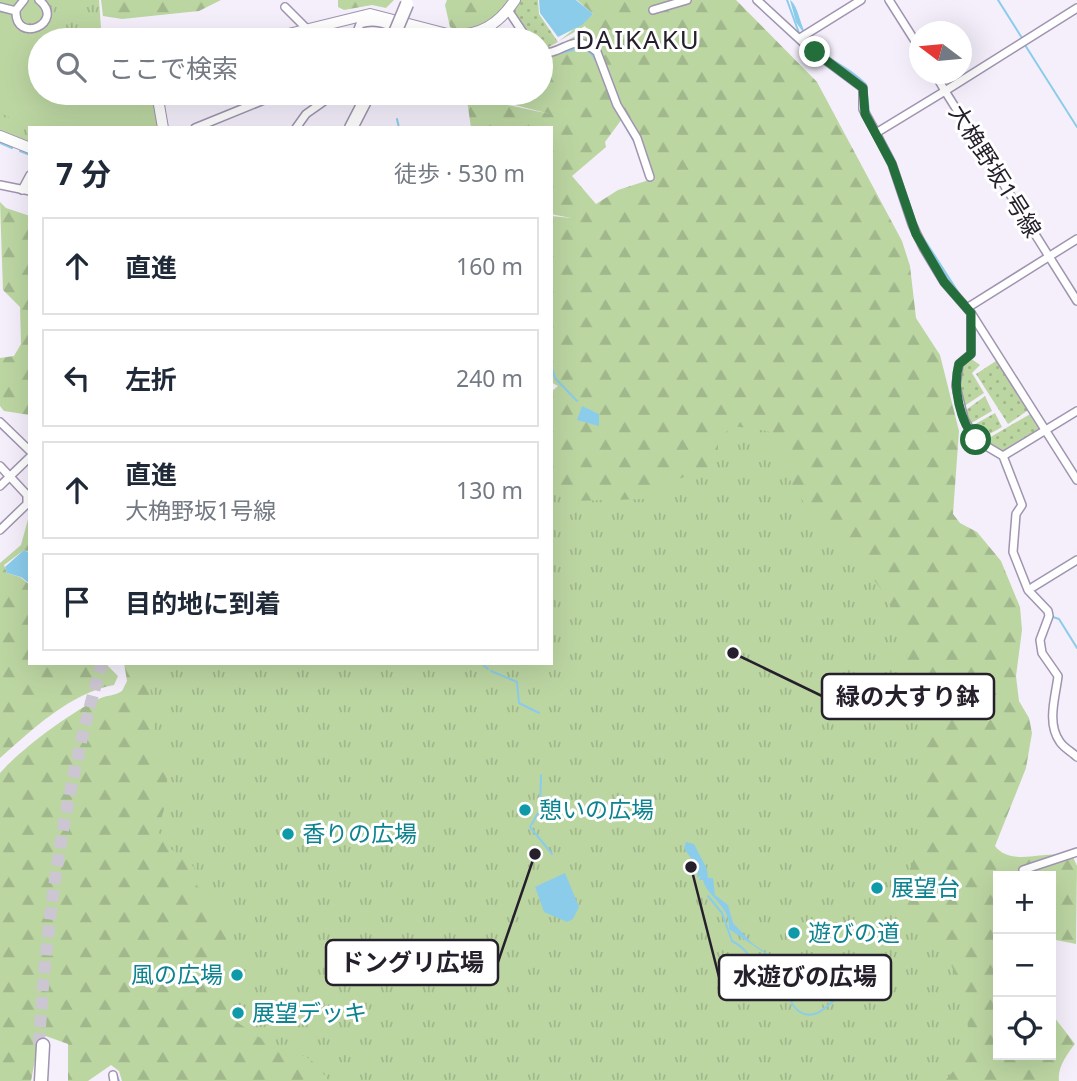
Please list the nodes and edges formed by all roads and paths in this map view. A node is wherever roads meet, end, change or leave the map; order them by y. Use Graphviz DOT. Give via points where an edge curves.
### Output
graph roads {
  1 [pos="22,0"];
  2 [pos="39,0"];
  3 [pos="515,0"];
  4 [pos="687,0"];
  5 [pos="757,0"];
  6 [pos="860,0"];
  7 [pos="889,0"];
  8 [pos="409,2"];
  9 [pos="0,7"];
  10 [pos="285,7"];
  11 [pos="1077,8"];
  12 [pos="508,10"];
  13 [pos="653,10"];
  14 [pos="16,11"];
  15 [pos="306,28"];
  16 [pos="311,28"];
  17 [pos="358,28"];
  18 [pos="397,28"];
  19 [pos="399,28"];
  20 [pos="417,28"];
  21 [pos="486,28"];
  22 [pos="520,28"];
  23 [pos="909,33"];
  24 [pos="800,38"];
  25 [pos="553,52"];
  26 [pos="941,84"];
  27 [pos="945,91"];
  28 [pos="159,105"];
  29 [pos="252,105"];
  30 [pos="319,105"];
  31 [pos="365,105"];
  32 [pos="163,126"];
  33 [pos="200,126"];
  34 [pos="297,126"];
  35 [pos="355,126"];
  36 [pos="876,133"];
  37 [pos="0,135"];
  38 [pos="28,147"];
  39 [pos="650,177"];
  40 [pos="0,186"];
  41 [pos="26,191"];
  42 [pos="1077,239"];
  43 [pos="1049,257"];
  44 [pos="1077,301"];
  45 [pos="969,311"];
  46 [pos="987,337"];
  47 [pos="972,346"];
  48 [pos="1077,411"];
  49 [pos="0,422"];
  50 [pos="1046,430"];
  51 [pos="28,449"];
  52 [pos="1003,456"];
  53 [pos="28,459"];
  54 [pos="0,466"];
  55 [pos="10,477"];
  56 [pos="1077,481"];
  57 [pos="0,486"];
  58 [pos="0,530"];
  59 [pos="1077,560"];
  60 [pos="1033,587"];
  61 [pos="1077,757"];
  62 [pos="1077,852"];
  63 [pos="1023,870"];
  64 [pos="41,1045"];
  65 [pos="40,1081"];
  1 -- 14 [label="street"];
  2 -- 14 [label="street" via="47,15 39,28 23,28"];
  3 -- 12 [label="street"];
  4 -- 13 [label="street"];
  5 -- 24 [label="street"];
  6 -- 24 [label="street"];
  7 -- 23 [label="street"];
  8 -- 19 [label="highway, bridge"];
  9 -- 14 [label="street"];
  10 -- 15 [label="street"];
  11 -- 27 [label="street"];
  12 -- 21 [label="street"];
  12 -- 22 [label="street"];
  16 -- 20 [label="street" via="370,14"];
  17 -- 18 [label="street" via="371,20"];
  24 -- 36 [label="street" via="863,88 863,109"];
  25 -- 39 [label="street" via="575,42 597,52"];
  26 -- 27 [label="street"];
  27 -- 36 [label="street, 大桷野坂1号線"];
  27 -- 43 [label="street, 大桷野坂1号線"];
  28 -- 32 [label="street"];
  29 -- 33 [label="street"];
  30 -- 34 [label="street"];
  31 -- 35 [label="highway"];
  36 -- 45 [label="street" via="916,234 944,282"];
  37 -- 38 [label="street"];
  40 -- 41 [label="street"];
  42 -- 43 [label="street"];
  43 -- 44 [label="street, 大桷野坂1号線"];
  43 -- 45 [label="street"];
  45 -- 46 [label="street"];
  45 -- 47 [label="street"];
  46 -- 47 [label="street"];
  46 -- 50 [label="street"];
  47 -- 52 [label="street" via="957,371 964,419 976,440"];
  48 -- 50 [label="street"];
  49 -- 51 [label="street"];
  50 -- 52 [label="street"];
  50 -- 56 [label="street"];
  52 -- 61 [label="street" via="1023,508 1016,514 1016,563 1028,590 1049,616 1040,637 1042,653 1058,676 1052,705 1056,731 1060,742"];
  53 -- 55 [label="street"];
  54 -- 55 [label="street"];
  55 -- 57 [label="street"];
  55 -- 58 [label="street" via="27,495 27,504"];
  59 -- 60 [label="street"];
  62 -- 63 [label="street"];
  64 -- 65 [label="highway"];
}
